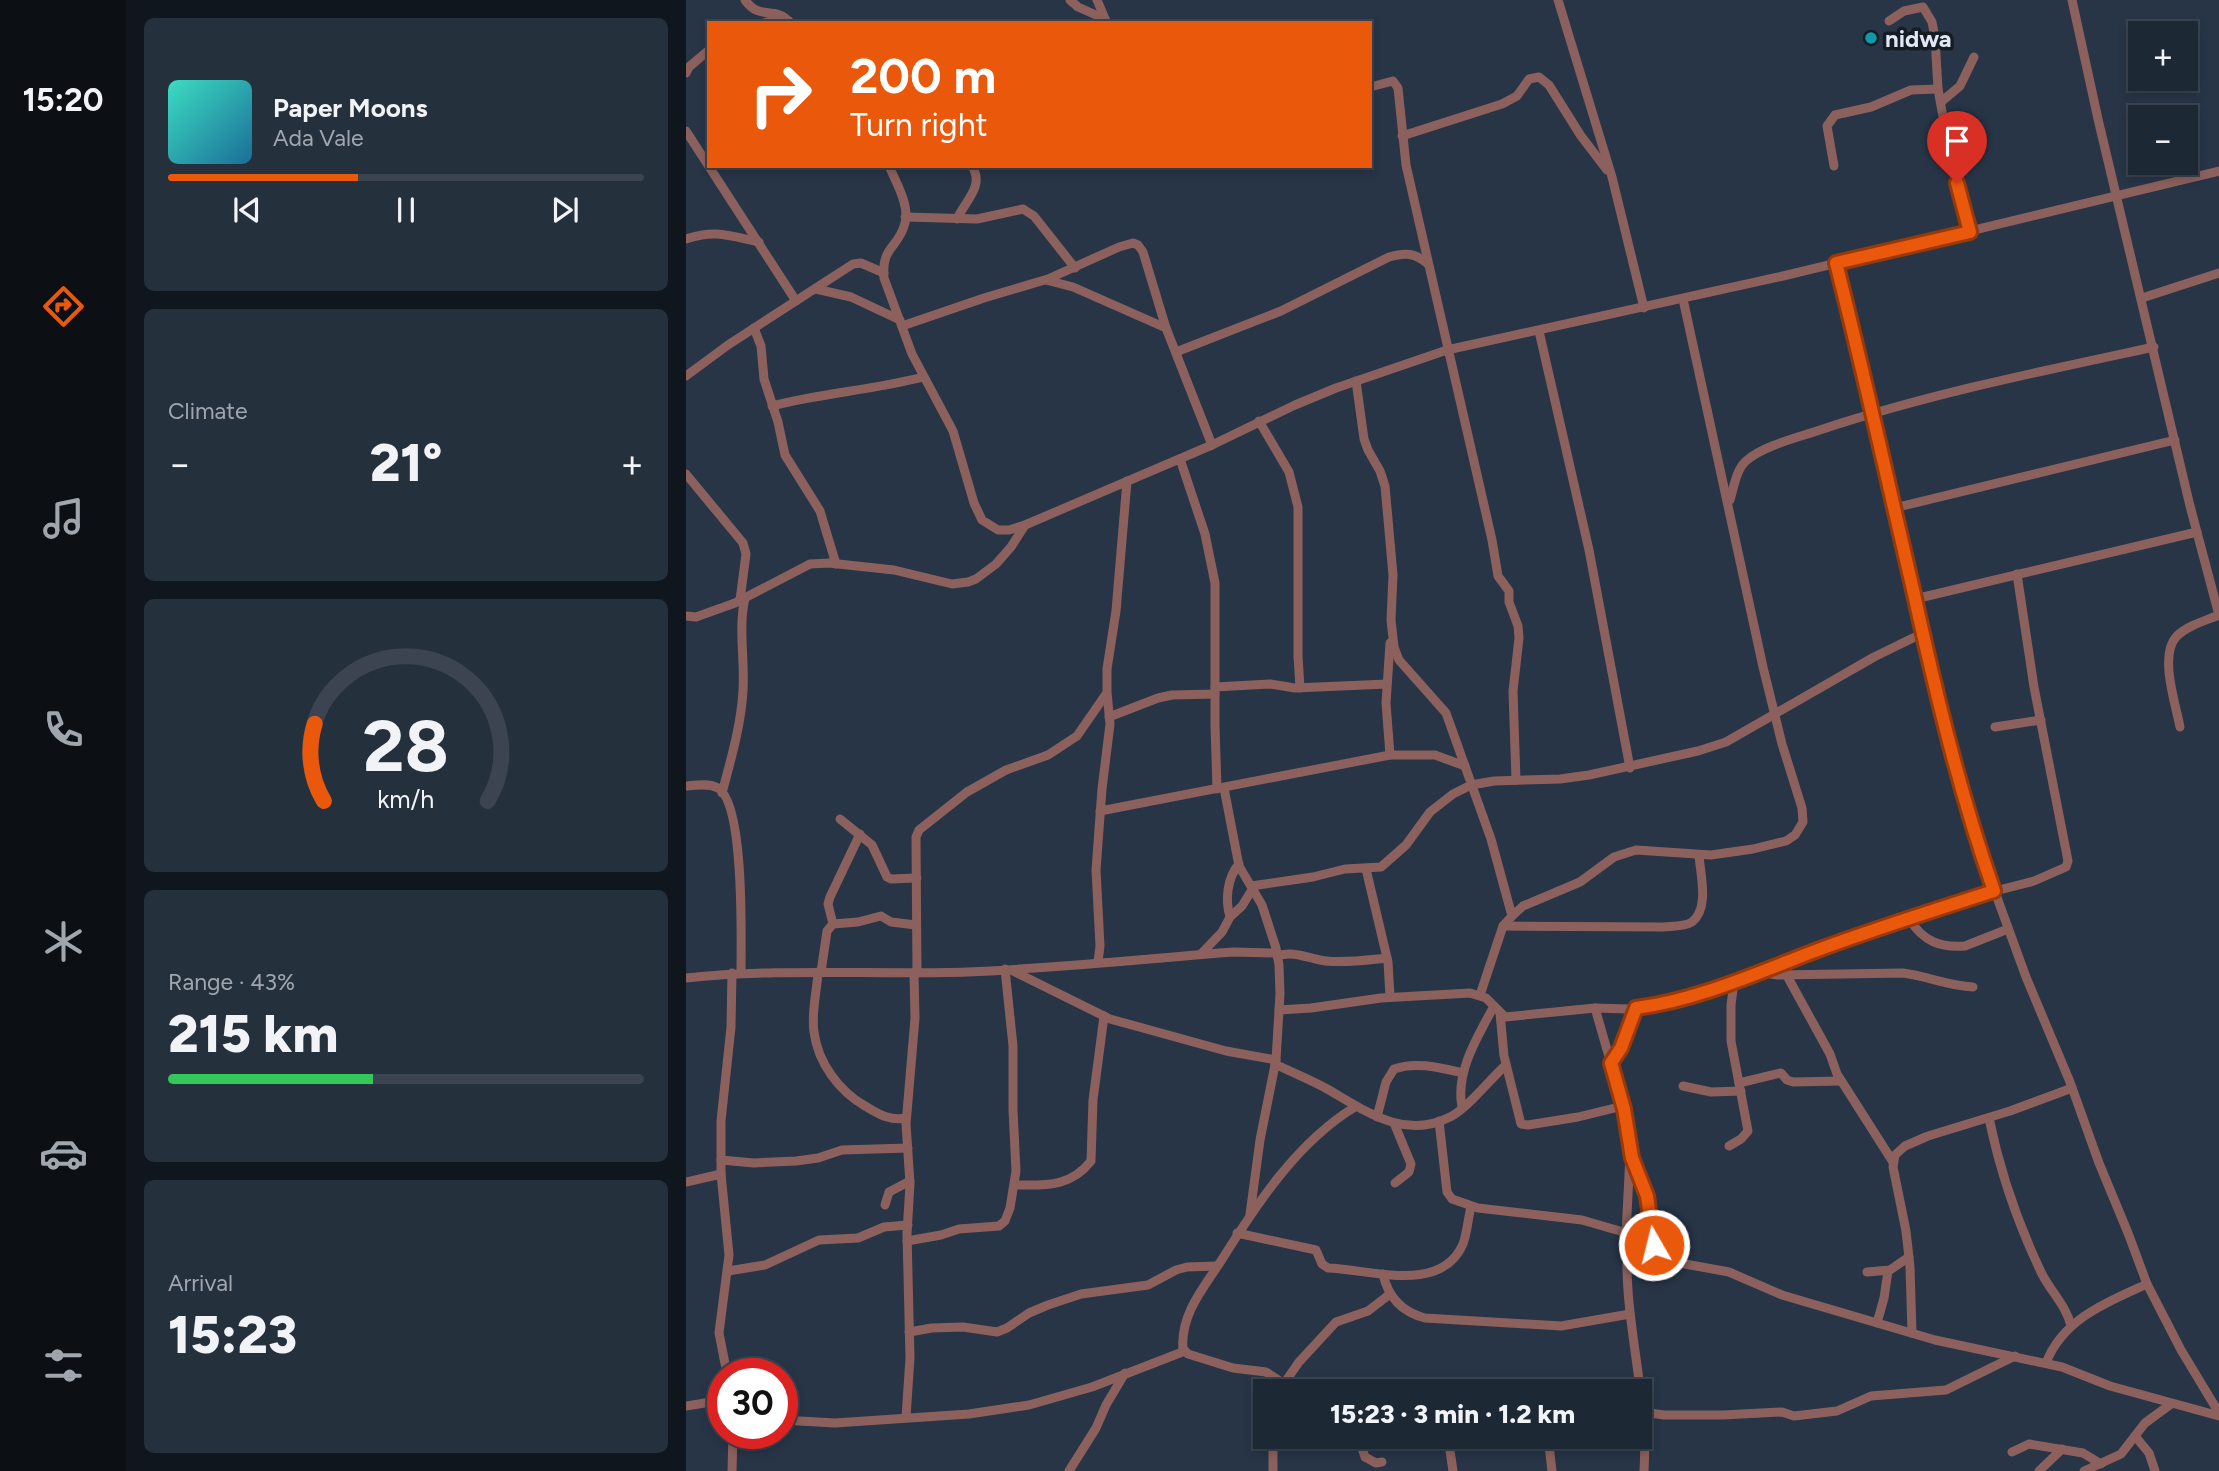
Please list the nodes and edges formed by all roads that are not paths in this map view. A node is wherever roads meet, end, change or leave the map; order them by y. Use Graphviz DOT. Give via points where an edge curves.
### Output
graph roads {
  1 [pos="745,0"];
  2 [pos="1070,0"];
  3 [pos="1097,0"];
  4 [pos="1558,0"];
  5 [pos="2072,0"];
  6 [pos="1922,3"];
  7 [pos="788,20"];
  8 [pos="1106,21"];
  9 [pos="1889,21"];
  10 [pos="707,52"];
  11 [pos="1974,57"];
  12 [pos="686,74"];
  13 [pos="1372,86"];
  14 [pos="1938,89"];
  15 [pos="1941,102"];
  16 [pos="686,131"];
  17 [pos="1402,136"];
  18 [pos="707,163"];
  19 [pos="1834,166"];
  20 [pos="710,168"];
  21 [pos="890,168"];
  22 [pos="973,168"];
  23 [pos="2219,172"];
  24 [pos="1612,177"];
  25 [pos="2118,196"];
  26 [pos="905,217"];
  27 [pos="957,219"];
  28 [pos="1970,232"];
  29 [pos="686,239"];
  30 [pos="759,242"];
  31 [pos="1836,263"];
  32 [pos="1428,264"];
  33 [pos="1076,268"];
  34 [pos="2219,273"];
  35 [pos="884,274"];
  36 [pos="1046,280"];
  37 [pos="816,289"];
  38 [pos="2142,298"];
  39 [pos="1684,299"];
  40 [pos="796,301"];
  41 [pos="1644,308"];
  42 [pos="901,323"];
  43 [pos="754,328"];
  44 [pos="1166,328"];
  45 [pos="1539,331"];
  46 [pos="2154,347"];
  47 [pos="1447,350"];
  48 [pos="1176,352"];
  49 [pos="686,376"];
  50 [pos="923,377"];
  51 [pos="1356,381"];
  52 [pos="772,406"];
  53 [pos="1873,412"];
  54 [pos="1259,421"];
  55 [pos="2175,440"];
  56 [pos="1212,445"];
  57 [pos="1180,458"];
  58 [pos="686,474"];
  59 [pos="1126,481"];
  60 [pos="689,485"];
  61 [pos="1729,503"];
  62 [pos="1894,508"];
  63 [pos="1025,525"];
  64 [pos="2197,532"];
  65 [pos="836,564"];
  66 [pos="2017,574"];
  67 [pos="742,599"];
  68 [pos="1915,599"];
  69 [pos="2219,615"];
  70 [pos="686,617"];
  71 [pos="1391,620"];
  72 [pos="1921,634"];
  73 [pos="1387,684"];
  74 [pos="1300,688"];
  75 [pos="1215,690"];
  76 [pos="1107,692"];
  77 [pos="1775,715"];
  78 [pos="1110,717"];
  79 [pos="2041,720"];
  80 [pos="1995,727"];
  81 [pos="2180,727"];
  82 [pos="1390,755"];
  83 [pos="1465,766"];
  84 [pos="1630,768"];
  85 [pos="1516,780"];
  86 [pos="1471,785"];
  87 [pos="686,786"];
  88 [pos="1221,789"];
  89 [pos="722,793"];
  90 [pos="1100,811"];
  91 [pos="840,820"];
  92 [pos="860,834"];
  93 [pos="1699,855"];
  94 [pos="1239,864"];
  95 [pos="1366,869"];
  96 [pos="917,878"];
  97 [pos="1252,887"];
  98 [pos="1994,891"];
  99 [pos="1512,916"];
  100 [pos="1230,917"];
  101 [pos="1910,920"];
  102 [pos="833,924"];
  103 [pos="916,925"];
  104 [pos="1503,926"];
  105 [pos="2008,929"];
  106 [pos="1201,954"];
  107 [pos="1277,955"];
  108 [pos="1387,958"];
  109 [pos="1098,962"];
  110 [pos="1007,969"];
  111 [pos="819,972"];
  112 [pos="1760,972"];
  113 [pos="736,973"];
  114 [pos="916,973"];
  115 [pos="1786,974"];
  116 [pos="686,978"];
  117 [pos="1734,982"];
  118 [pos="1973,987"];
  119 [pos="1479,995"];
  120 [pos="1390,997"];
  121 [pos="1595,1008"];
  122 [pos="1636,1008"];
  123 [pos="1279,1010"];
  124 [pos="1497,1010"];
  125 [pos="1104,1016"];
  126 [pos="1276,1062"];
  127 [pos="1833,1062"];
  128 [pos="1611,1063"];
  129 [pos="1506,1065"];
  130 [pos="1463,1073"];
  131 [pos="1841,1081"];
  132 [pos="1818,1082"];
  133 [pos="1683,1086"];
  134 [pos="1740,1087"];
  135 [pos="2072,1088"];
  136 [pos="1623,1106"];
  137 [pos="1355,1107"];
  138 [pos="1462,1107"];
  139 [pos="1377,1117"];
  140 [pos="906,1118"];
  141 [pos="1989,1118"];
  142 [pos="1439,1121"];
  143 [pos="1394,1123"];
  144 [pos="1730,1146"];
  145 [pos="908,1148"];
  146 [pos="1630,1152"];
  147 [pos="721,1160"];
  148 [pos="1894,1162"];
  149 [pos="721,1174"];
  150 [pos="910,1181"];
  151 [pos="686,1182"];
  152 [pos="1395,1183"];
  153 [pos="1015,1185"];
  154 [pos="884,1205"];
  155 [pos="1471,1207"];
  156 [pos="1250,1214"];
  157 [pos="908,1225"];
  158 [pos="1237,1233"];
  159 [pos="1627,1234"];
  160 [pos="907,1241"];
  161 [pos="1654,1245"];
  162 [pos="1909,1257"];
  163 [pos="1216,1266"];
  164 [pos="728,1271"];
  165 [pos="1888,1271"];
  166 [pos="1867,1272"];
  167 [pos="1383,1274"];
  168 [pos="2147,1284"];
  169 [pos="1390,1294"];
  170 [pos="1630,1314"];
  171 [pos="1877,1323"];
  172 [pos="2071,1326"];
  173 [pos="909,1332"];
  174 [pos="1912,1333"];
  175 [pos="1185,1351"];
  176 [pos="2015,1356"];
  177 [pos="724,1358"];
  178 [pos="2046,1363"];
  179 [pos="1126,1372"];
  180 [pos="1275,1379"];
  181 [pos="1292,1379"];
  182 [pos="1638,1379"];
  183 [pos="707,1403"];
  184 [pos="2171,1404"];
  185 [pos="686,1406"];
  186 [pos="1652,1412"];
  187 [pos="2219,1415"];
  188 [pos="906,1417"];
  189 [pos="798,1422"];
  190 [pos="2135,1436"];
  191 [pos="733,1449"];
  192 [pos="1273,1449"];
  193 [pos="1362,1449"];
  194 [pos="1450,1449"];
  195 [pos="1549,1449"];
  196 [pos="1643,1449"];
  197 [pos="2062,1449"];
  198 [pos="2012,1452"];
  199 [pos="1382,1462"];
  200 [pos="2101,1464"];
  201 [pos="732,1471"];
  202 [pos="1069,1471"];
  203 [pos="1273,1471"];
  204 [pos="1453,1471"];
  205 [pos="1552,1471"];
  206 [pos="1644,1471"];
  207 [pos="2039,1471"];
  208 [pos="2084,1471"];
  209 [pos="2155,1471"];
  1 -- 7 [label="street" via="760,13 777,12"];
  2 -- 8 [label="street"];
  3 -- 8 [label="street"];
  4 -- 24 [label="street"];
  5 -- 25 [label="street"];
  6 -- 9 [label="street"];
  6 -- 14 [label="street" via="1935,38"];
  10 -- 12 [label="street"];
  11 -- 15 [label="street" via="1960,86"];
  13 -- 17 [label="street" via="1396,83"];
  14 -- 15 [label="street"];
  14 -- 19 [label="street" via="1911,89 1871,107 1835,115 1827,126"];
  15 -- 28 [label="street"];
  16 -- 18 [label="street"];
  17 -- 24 [label="street" via="1502,104 1517,96 1529,79 1539,77"];
  17 -- 32 [label="street"];
  20 -- 30 [label="street"];
  21 -- 26 [label="street"];
  22 -- 27 [label="street" via="977,188"];
  23 -- 25 [label="street"];
  24 -- 41 [label="street"];
  25 -- 28 [label="street"];
  25 -- 38 [label="street"];
  26 -- 27 [label="street"];
  26 -- 35 [label="street" via="886,254"];
  27 -- 33 [label="street" via="1023,209 1034,216"];
  28 -- 31 [label="street"];
  29 -- 30 [label="street" via="729,233"];
  30 -- 40 [label="street"];
  31 -- 39 [label="street"];
  31 -- 53 [label="street"];
  32 -- 47 [label="street"];
  32 -- 48 [label="street" via="1405,252 1389,257 1282,311"];
  33 -- 36 [label="street"];
  33 -- 44 [label="street" via="1119,247 1138,245"];
  34 -- 38 [label="street"];
  35 -- 37 [label="street" via="853,264"];
  35 -- 42 [label="street"];
  36 -- 42 [label="street"];
  36 -- 44 [label="street" via="1073,287"];
  37 -- 40 [label="street"];
  37 -- 42 [label="street" via="851,297"];
  38 -- 46 [label="street"];
  39 -- 41 [label="street"];
  39 -- 61 [label="street"];
  40 -- 43 [label="street"];
  41 -- 45 [label="street"];
  42 -- 50 [label="street"];
  43 -- 49 [label="street"];
  43 -- 52 [label="street"];
  44 -- 48 [label="street"];
  45 -- 47 [label="street"];
  45 -- 84 [label="street" via="1590,550"];
  46 -- 53 [label="street"];
  46 -- 55 [label="street"];
  47 -- 51 [label="street"];
  47 -- 85 [label="street" via="1495,565 1510,591 1518,626 1513,713"];
  48 -- 56 [label="street"];
  50 -- 52 [label="street"];
  50 -- 63 [label="street" via="953,431 982,520 998,530"];
  51 -- 54 [label="street"];
  51 -- 71 [label="street" via="1364,439 1385,486 1393,575"];
  52 -- 65 [label="street" via="785,455 820,511"];
  53 -- 61 [label="street" via="1745,461"];
  53 -- 62 [label="street"];
  54 -- 56 [label="street"];
  54 -- 74 [label="street" via="1289,472 1298,507"];
  55 -- 62 [label="street"];
  55 -- 64 [label="street"];
  56 -- 57 [label="street"];
  57 -- 59 [label="street"];
  57 -- 75 [label="street" via="1205,534 1215,583"];
  58 -- 60 [label="street"];
  59 -- 63 [label="street"];
  59 -- 76 [label="street"];
  60 -- 67 [label="street" via="714,506 743,543"];
  61 -- 77 [label="street"];
  62 -- 68 [label="street"];
  63 -- 65 [label="street" via="996,564 968,582 952,584 894,570"];
  64 -- 66 [label="street"];
  64 -- 69 [label="street"];
  65 -- 67 [label="street" via="810,564"];
  66 -- 68 [label="street"];
  66 -- 79 [label="street"];
  67 -- 70 [label="street"];
  67 -- 89 [label="street" via="743,692"];
  68 -- 72 [label="street"];
  69 -- 81 [label="street" via="2176,636 2171,646 2168,659"];
  71 -- 73 [label="street"];
  71 -- 83 [label="street" via="1399,660 1446,713"];
  72 -- 77 [label="street"];
  72 -- 98 [label="street"];
  73 -- 74 [label="street"];
  73 -- 82 [label="street"];
  74 -- 75 [label="street" via="1269,684"];
  75 -- 78 [label="street" via="1158,698"];
  75 -- 88 [label="street"];
  76 -- 78 [label="street"];
  76 -- 96 [label="street" via="1077,736 1048,755 1006,770 967,792 919,830"];
  77 -- 84 [label="street" via="1726,742"];
  77 -- 93 [label="street" via="1802,808 1800,829 1786,841"];
  78 -- 90 [label="street"];
  79 -- 80 [label="street"];
  79 -- 98 [label="street" via="2068,863 2045,877"];
  82 -- 83 [label="street" via="1435,755"];
  82 -- 88 [label="street"];
  83 -- 86 [label="street"];
  84 -- 85 [label="street" via="1560,779"];
  85 -- 86 [label="street"];
  86 -- 95 [label="street" via="1430,812 1389,862"];
  86 -- 99 [label="street"];
  87 -- 89 [label="street" via="706,785"];
  88 -- 90 [label="street"];
  88 -- 94 [label="street"];
  89 -- 113 [label="street" via="737,830"];
  90 -- 109 [label="street"];
  91 -- 92 [label="street"];
  92 -- 96 [label="street" via="872,845 887,877"];
  92 -- 102 [label="street" via="830,897"];
  93 -- 99 [label="street" via="1624,852 1580,882 1523,906"];
  93 -- 104 [label="street" via="1702,901 1698,914 1688,923 1663,927"];
  94 -- 97 [label="street"];
  94 -- 100 [label="street" via="1228,887"];
  95 -- 97 [label="street"];
  95 -- 108 [label="street"];
  96 -- 103 [label="street"];
  97 -- 100 [label="street"];
  97 -- 107 [label="street"];
  98 -- 101 [label="street"];
  98 -- 105 [label="street"];
  99 -- 104 [label="street"];
  100 -- 106 [label="street"];
  101 -- 105 [label="street" via="1933,943 1957,947"];
  101 -- 112 [label="street"];
  102 -- 103 [label="street" via="881,916 895,924"];
  102 -- 111 [label="street" via="827,931"];
  103 -- 114 [label="street"];
  104 -- 119 [label="street"];
  105 -- 135 [label="street"];
  106 -- 107 [label="street"];
  106 -- 109 [label="street"];
  107 -- 108 [label="street" via="1292,952 1343,961"];
  107 -- 123 [label="street"];
  108 -- 120 [label="street"];
  109 -- 110 [label="street"];
  110 -- 114 [label="street"];
  110 -- 125 [label="street"];
  110 -- 153 [label="street"];
  111 -- 113 [label="street"];
  111 -- 114 [label="street"];
  111 -- 140 [label="street" via="814,1035 825,1067 854,1100 890,1119"];
  112 -- 115 [label="street"];
  112 -- 117 [label="street"];
  113 -- 116 [label="street"];
  113 -- 147 [label="street" via="722,1096"];
  114 -- 140 [label="street"];
  115 -- 118 [label="street" via="1903,973"];
  115 -- 127 [label="street"];
  117 -- 122 [label="street"];
  117 -- 134 [label="street" via="1731,1041"];
  119 -- 120 [label="street"];
  119 -- 124 [label="street"];
  120 -- 123 [label="street"];
  121 -- 122 [label="street"];
  121 -- 124 [label="street" via="1510,1017"];
  121 -- 128 [label="street"];
  122 -- 128 [label="street"];
  123 -- 126 [label="street"];
  124 -- 129 [label="street"];
  124 -- 130 [label="street" via="1479,1034"];
  125 -- 126 [label="street"];
  125 -- 153 [label="street" via="1091,1161 1049,1186"];
  126 -- 137 [label="street"];
  126 -- 156 [label="street"];
  127 -- 131 [label="street"];
  127 -- 132 [label="street"];
  128 -- 136 [label="street"];
  129 -- 136 [label="street" via="1523,1125"];
  129 -- 138 [label="street"];
  130 -- 138 [label="street"];
  130 -- 139 [label="street" via="1419,1065 1394,1069"];
  131 -- 132 [label="street"];
  131 -- 148 [label="street"];
  132 -- 134 [label="street" via="1793,1082 1781,1073"];
  133 -- 134 [label="street" via="1711,1092"];
  134 -- 144 [label="street" via="1748,1131"];
  135 -- 141 [label="street"];
  135 -- 168 [label="street"];
  136 -- 146 [label="street"];
  137 -- 139 [label="street"];
  137 -- 156 [label="street" via="1325,1128"];
  138 -- 142 [label="street"];
  139 -- 143 [label="street"];
  140 -- 145 [label="street"];
  141 -- 148 [label="street" via="1905,1146"];
  141 -- 172 [label="street" via="2004,1178 2027,1240"];
  142 -- 143 [label="street"];
  142 -- 155 [label="street" via="1447,1192"];
  143 -- 152 [label="street" via="1411,1164"];
  145 -- 147 [label="street" via="842,1150 796,1161"];
  145 -- 150 [label="street"];
  146 -- 159 [label="street"];
  146 -- 161 [label="street" via="1647,1196"];
  147 -- 149 [label="street"];
  148 -- 162 [label="street"];
  149 -- 151 [label="street"];
  149 -- 164 [label="street"];
  150 -- 154 [label="street" via="889,1192"];
  150 -- 157 [label="street"];
  153 -- 160 [label="street" via="1005,1221 999,1226"];
  155 -- 159 [label="street" via="1582,1220"];
  155 -- 167 [label="street" via="1464,1242 1451,1262 1417,1275"];
  156 -- 158 [label="street"];
  157 -- 160 [label="street"];
  157 -- 164 [label="street" via="884,1227 858,1238 819,1240 765,1265"];
  158 -- 163 [label="street"];
  158 -- 167 [label="street" via="1316,1250 1328,1268"];
  159 -- 161 [label="street"];
  159 -- 170 [label="street"];
  160 -- 173 [label="street"];
  161 -- 171 [label="street" via="1685,1264 1730,1272 1783,1295"];
  162 -- 165 [label="street"];
  162 -- 174 [label="street"];
  163 -- 173 [label="street" via="1186,1267 1148,1285 1081,1294 1048,1305 997,1332 963,1327"];
  163 -- 175 [label="street" via="1190,1311"];
  164 -- 177 [label="street" via="719,1333"];
  165 -- 166 [label="street"];
  165 -- 171 [label="street"];
  167 -- 169 [label="street"];
  168 -- 172 [label="street" via="2085,1314"];
  168 -- 187 [label="street"];
  169 -- 170 [label="street" via="1410,1314 1437,1319 1560,1326"];
  169 -- 181 [label="street" via="1368,1311 1336,1322 1299,1362"];
  170 -- 182 [label="street"];
  171 -- 174 [label="street"];
  172 -- 178 [label="street" via="2057,1340"];
  173 -- 188 [label="street"];
  174 -- 176 [label="street"];
  175 -- 179 [label="street"];
  175 -- 180 [label="street" via="1212,1363 1266,1372"];
  176 -- 178 [label="street"];
  176 -- 186 [label="street" via="1947,1390 1871,1396 1837,1411 1794,1416 1782,1412"];
  178 -- 184 [label="street"];
  179 -- 188 [label="street" via="1029,1405"];
  179 -- 202 [label="street"];
  183 -- 185 [label="street"];
  184 -- 187 [label="street"];
  184 -- 190 [label="street"];
  188 -- 189 [label="street"];
  190 -- 200 [label="street" via="2121,1454"];
  190 -- 209 [label="street" via="2149,1453"];
  191 -- 201 [label="street"];
  192 -- 203 [label="street"];
  193 -- 199 [label="street" via="1365,1457"];
  194 -- 204 [label="street"];
  195 -- 205 [label="street"];
  196 -- 206 [label="street"];
  197 -- 198 [label="street" via="2029,1444"];
  197 -- 200 [label="street" via="2083,1453"];
  197 -- 207 [label="street"];
  200 -- 208 [label="street"];
}
